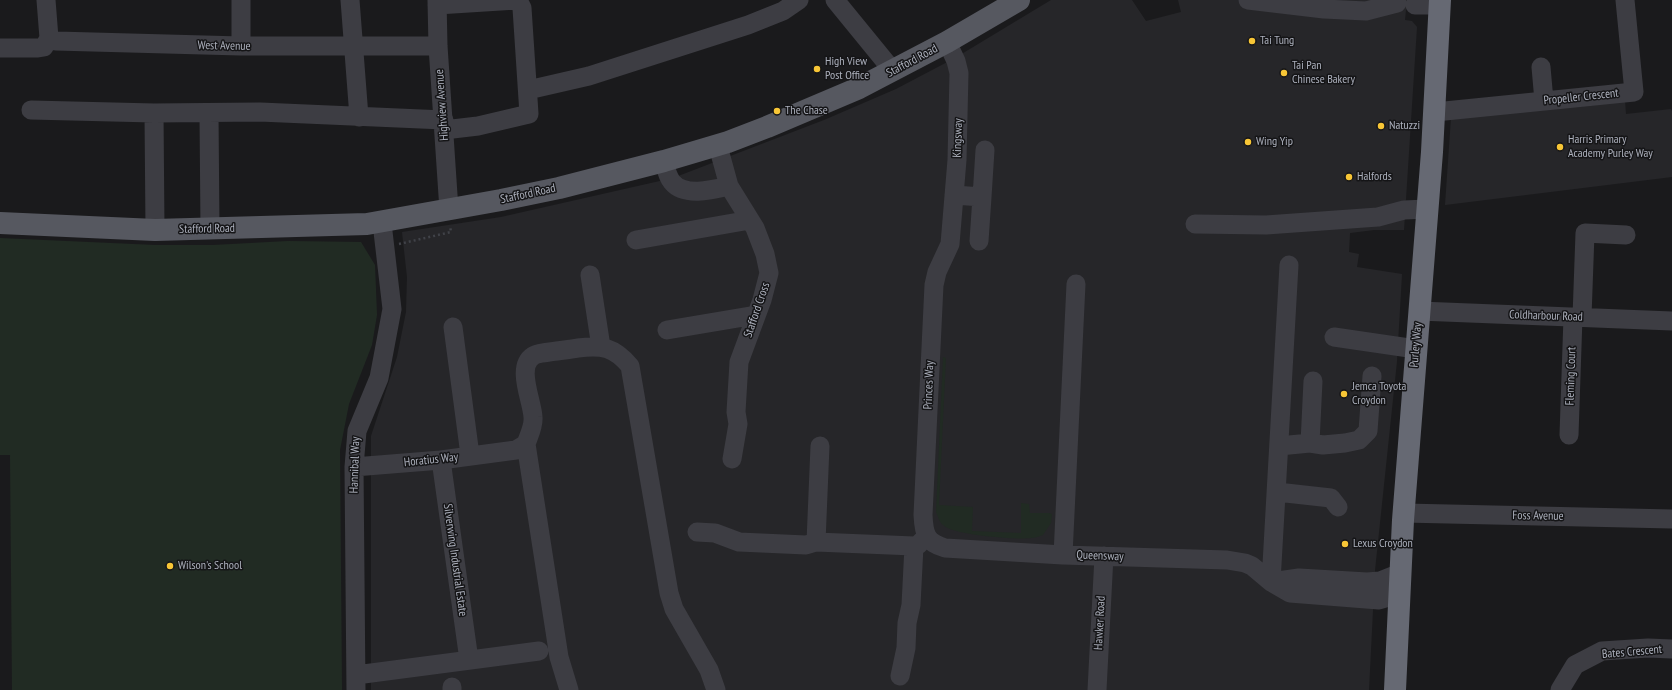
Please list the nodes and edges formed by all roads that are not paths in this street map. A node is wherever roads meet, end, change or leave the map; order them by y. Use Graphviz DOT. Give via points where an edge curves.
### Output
graph roads {
  1 [pos="46,0"];
  2 [pos="241,0"];
  3 [pos="350,0"];
  4 [pos="517,0"];
  5 [pos="799,0"];
  6 [pos="835,0"];
  7 [pos="1019,0"];
  8 [pos="1248,0"];
  9 [pos="1624,0"];
  10 [pos="437,2"];
  11 [pos="1440,3"];
  12 [pos="49,38"];
  13 [pos="947,42"];
  14 [pos="241,46"];
  15 [pos="352,46"];
  16 [pos="438,46"];
  17 [pos="2,48"];
  18 [pos="1541,67"];
  19 [pos="893,71"];
  20 [pos="528,90"];
  21 [pos="1544,101"];
  22 [pos="31,110"];
  23 [pos="1435,112"];
  24 [pos="154,113"];
  25 [pos="208,114"];
  26 [pos="359,117"];
  27 [pos="444,125"];
  28 [pos="718,146"];
  29 [pos="985,150"];
  30 [pos="664,161"];
  31 [pos="729,186"];
  32 [pos="954,195"];
  33 [pos="982,197"];
  34 [pos="1427,209"];
  35 [pos="449,210"];
  36 [pos="750,220"];
  37 [pos="0,223"];
  38 [pos="382,223"];
  39 [pos="1195,224"];
  40 [pos="210,229"];
  41 [pos="155,230"];
  42 [pos="952,236"];
  43 [pos="1626,236"];
  44 [pos="636,240"];
  45 [pos="979,241"];
  46 [pos="1289,265"];
  47 [pos="590,275"];
  48 [pos="1076,284"];
  49 [pos="1419,311"];
  50 [pos="756,315"];
  51 [pos="1577,317"];
  52 [pos="1672,321"];
  53 [pos="453,327"];
  54 [pos="667,330"];
  55 [pos="1334,337"];
  56 [pos="601,347"];
  57 [pos="1416,349"];
  58 [pos="1372,376"];
  59 [pos="1313,381"];
  60 [pos="1569,435"];
  61 [pos="1310,443"];
  62 [pos="526,444"];
  63 [pos="820,446"];
  64 [pos="1279,446"];
  65 [pos="470,456"];
  66 [pos="732,459"];
  67 [pos="441,460"];
  68 [pos="354,467"];
  69 [pos="1277,492"];
  70 [pos="1338,507"];
  71 [pos="1404,513"];
  72 [pos="1672,519"];
  73 [pos="697,532"];
  74 [pos="920,541"];
  75 [pos="816,542"];
  76 [pos="1063,555"];
  77 [pos="1104,556"];
  78 [pos="1400,573"];
  79 [pos="1271,582"];
  80 [pos="1399,594"];
  81 [pos="1672,649"];
  82 [pos="539,651"];
  83 [pos="469,660"];
  84 [pos="900,676"];
  85 [pos="356,683"];
  86 [pos="569,690"];
  87 [pos="716,690"];
  88 [pos="1097,690"];
  89 [pos="1395,690"];
  90 [pos="1560,690"];
  1 -- 12 [label="street"];
  2 -- 14 [label="street"];
  3 -- 15 [label="street"];
  4 -- 10 [label="street"];
  4 -- 20 [label="street" via="522,8"];
  5 -- 20 [label="street" via="748,25 618,68"];
  6 -- 19 [label="street"];
  7 -- 13 [label="main road, Stafford Road"];
  8 -- 11 [label="street" via="1324,9 1366,10 1406,4"];
  9 -- 21 [label="street, Propeller Crescent" via="1634,92"];
  10 -- 16 [label="street, Highview Avenue"];
  11 -- 23 [label="highway, Purley Way"];
  12 -- 14 [label="street, West Avenue" via="66,42"];
  12 -- 17 [label="street" via="44,47"];
  13 -- 19 [label="main road, Stafford Road"];
  13 -- 32 [label="street, Kingsway" via="956,61 960,86"];
  14 -- 15 [label="street, West Avenue"];
  15 -- 16 [label="street, West Avenue"];
  15 -- 26 [label="street"];
  16 -- 27 [label="street, Highview Avenue"];
  18 -- 21 [label="street"];
  19 -- 28 [label="main road, Stafford Road" via="826,103"];
  20 -- 27 [label="street" via="529,114 526,116 478,126"];
  21 -- 23 [label="street, Propeller Crescent"];
  22 -- 24 [label="street"];
  23 -- 34 [label="highway, Purley Way"];
  24 -- 25 [label="street"];
  24 -- 41 [label="street"];
  25 -- 26 [label="street" via="260,112"];
  25 -- 40 [label="street"];
  26 -- 27 [label="street"];
  27 -- 35 [label="street, Highview Avenue"];
  28 -- 30 [label="main road, Stafford Road"];
  28 -- 31 [label="street, Stafford Cross"];
  29 -- 33 [label="street"];
  30 -- 31 [label="street" via="671,181 685,190 708,190"];
  30 -- 35 [label="main road, Stafford Road" via="560,188"];
  31 -- 36 [label="street, Stafford Cross"];
  32 -- 33 [label="street"];
  32 -- 42 [label="street, Kingsway"];
  33 -- 45 [label="street"];
  34 -- 39 [label="street" via="1404,210 1378,217 1266,225"];
  34 -- 49 [label="highway, Purley Way"];
  35 -- 38 [label="main road, Stafford Road"];
  36 -- 44 [label="street"];
  36 -- 50 [label="street, Stafford Cross" via="765,254 769,273"];
  37 -- 41 [label="main road, Stafford Road"];
  38 -- 40 [label="main road, Stafford Road"];
  38 -- 68 [label="street, Hannibal Way" via="392,310 380,378 357,431"];
  40 -- 41 [label="main road, Stafford Road"];
  42 -- 74 [label="street, Princes Way" via="934,285"];
  43 -- 51 [label="street, Fleming Court" via="1585,233"];
  46 -- 64 [label="street"];
  47 -- 56 [label="street"];
  48 -- 76 [label="street"];
  49 -- 51 [label="street, Coldharbour Road"];
  49 -- 57 [label="highway, Purley Way"];
  50 -- 54 [label="street"];
  50 -- 66 [label="street, Stafford Cross" via="739,362 736,412 738,424"];
  51 -- 52 [label="street, Coldharbour Road"];
  51 -- 60 [label="street, Fleming Court"];
  53 -- 65 [label="street"];
  55 -- 57 [label="street"];
  56 -- 62 [label="street" via="592,346 534,355 527,362 524,371 533,418"];
  56 -- 87 [label="street" via="612,349 630,366 669,593 674,610 709,670"];
  57 -- 71 [label="highway, Purley Way"];
  58 -- 61 [label="street" via="1368,431 1359,440 1345,443"];
  59 -- 61 [label="street"];
  61 -- 64 [label="street"];
  62 -- 65 [label="street, Horatius Way" via="516,450"];
  62 -- 86 [label="street" via="559,657"];
  63 -- 75 [label="street"];
  64 -- 69 [label="street"];
  65 -- 67 [label="street, Horatius Way"];
  67 -- 68 [label="street, Horatius Way"];
  67 -- 83 [label="street, Silverwing Industrial Estate"];
  68 -- 85 [label="street, Hannibal Way"];
  69 -- 70 [label="street" via="1331,498"];
  69 -- 79 [label="street"];
  71 -- 72 [label="street, Foss Avenue"];
  71 -- 78 [label="highway, Purley Way"];
  73 -- 75 [label="street" via="714,533 739,542 806,545"];
  74 -- 75 [label="street"];
  74 -- 76 [label="street, Queensway" via="945,548"];
  74 -- 84 [label="street, Princes Way"];
  76 -- 77 [label="street, Queensway"];
  77 -- 79 [label="street, Queensway" via="1239,562 1252,566"];
  77 -- 88 [label="street, Hawker Road"];
  78 -- 79 [label="street" via="1380,581 1367,582 1299,578"];
  78 -- 80 [label="highway, Purley Way"];
  79 -- 80 [label="street, Queensway" via="1290,593 1379,600"];
  80 -- 89 [label="highway, Purley Way"];
  81 -- 90 [label="street, Bates Crescent" via="1602,651 1575,665"];
  82 -- 83 [label="street"];
  83 -- 85 [label="street"];
}
